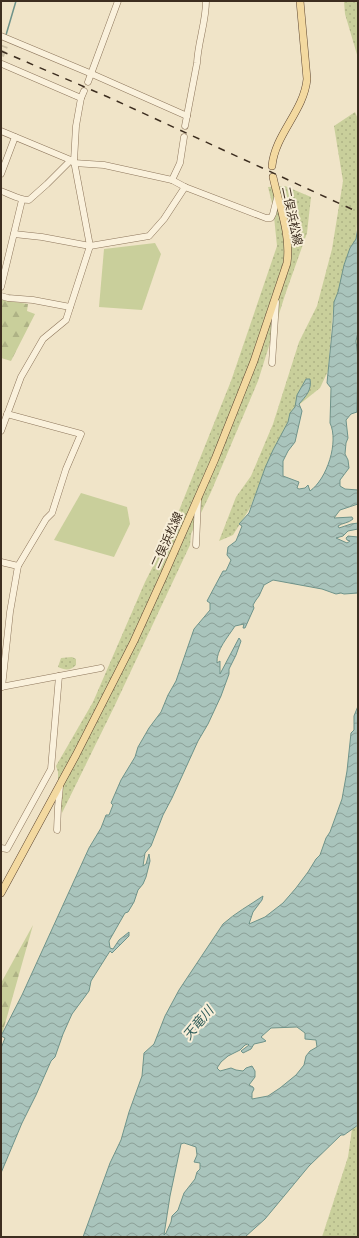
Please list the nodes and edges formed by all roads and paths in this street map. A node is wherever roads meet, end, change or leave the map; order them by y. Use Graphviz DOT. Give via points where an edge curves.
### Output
graph roads {
  1 [pos="118,1"];
  2 [pos="206,1"];
  3 [pos="300,1"];
  4 [pos="1,36"];
  5 [pos="8,39"];
  6 [pos="5,46"];
  7 [pos="1,56"];
  8 [pos="1,64"];
  9 [pos="92,74"];
  10 [pos="88,82"];
  11 [pos="84,91"];
  12 [pos="81,98"];
  13 [pos="186,116"];
  14 [pos="185,126"];
  15 [pos="1,131"];
  16 [pos="15,137"];
  17 [pos="184,137"];
  18 [pos="73,161"];
  19 [pos="272,166"];
  20 [pos="1,174"];
  21 [pos="273,176"];
  22 [pos="172,180"];
  23 [pos="185,187"];
  24 [pos="1,191"];
  25 [pos="277,198"];
  26 [pos="22,200"];
  27 [pos="14,234"];
  28 [pos="90,246"];
  29 [pos="1,287"];
  30 [pos="1,296"];
  31 [pos="276,299"];
  32 [pos="70,307"];
  33 [pos="272,363"];
  34 [pos="7,414"];
  35 [pos="1,431"];
  36 [pos="198,498"];
  37 [pos="196,545"];
  38 [pos="1,562"];
  39 [pos="18,566"];
  40 [pos="1,631"];
  41 [pos="8,631"];
  42 [pos="101,668"];
  43 [pos="59,676"];
  44 [pos="2,687"];
  45 [pos="60,782"];
  46 [pos="57,830"];
  47 [pos="4,849"];
  48 [pos="1,893"];
  1 -- 9 [label="street"];
  2 -- 13 [label="street"];
  3 -- 19 [label="main road" via="306,87 278,142 272,157"];
  4 -- 5 [label="street"];
  5 -- 6 [label="street"];
  5 -- 9 [label="street"];
  7 -- 8 [label="street"];
  8 -- 12 [label="street"];
  9 -- 10 [label="street"];
  9 -- 13 [label="street"];
  11 -- 12 [label="street"];
  12 -- 18 [label="street"];
  13 -- 14 [label="street"];
  15 -- 16 [label="street"];
  16 -- 18 [label="street"];
  16 -- 20 [label="street"];
  17 -- 22 [label="street" via="180,163"];
  18 -- 22 [label="street"];
  18 -- 26 [label="street" via="29,200"];
  18 -- 28 [label="street"];
  21 -- 25 [label="main road, 二俣浜松線"];
  22 -- 23 [label="street"];
  23 -- 25 [label="street" via="266,218 271,218"];
  23 -- 28 [label="street" via="164,219 149,236"];
  24 -- 26 [label="street"];
  25 -- 31 [label="main road, 二俣浜松線" via="288,238 289,252"];
  26 -- 27 [label="street"];
  27 -- 28 [label="street"];
  27 -- 29 [label="street"];
  28 -- 32 [label="street"];
  30 -- 32 [label="street"];
  31 -- 33 [label="street"];
  31 -- 36 [label="main road, 二俣浜松線" via="224,438"];
  32 -- 34 [label="street" via="66,320 43,339 21,377"];
  34 -- 35 [label="street"];
  34 -- 39 [label="street" via="81,434 66,469 52,513"];
  36 -- 37 [label="street"];
  36 -- 45 [label="main road, 二俣浜松線" via="134,641"];
  38 -- 39 [label="street"];
  39 -- 41 [label="street"];
  40 -- 41 [label="street"];
  41 -- 44 [label="street"];
  42 -- 43 [label="street"];
  43 -- 44 [label="street"];
  43 -- 47 [label="street" via="51,769"];
  45 -- 46 [label="street"];
  45 -- 48 [label="main road, 二俣浜松線"];
}
